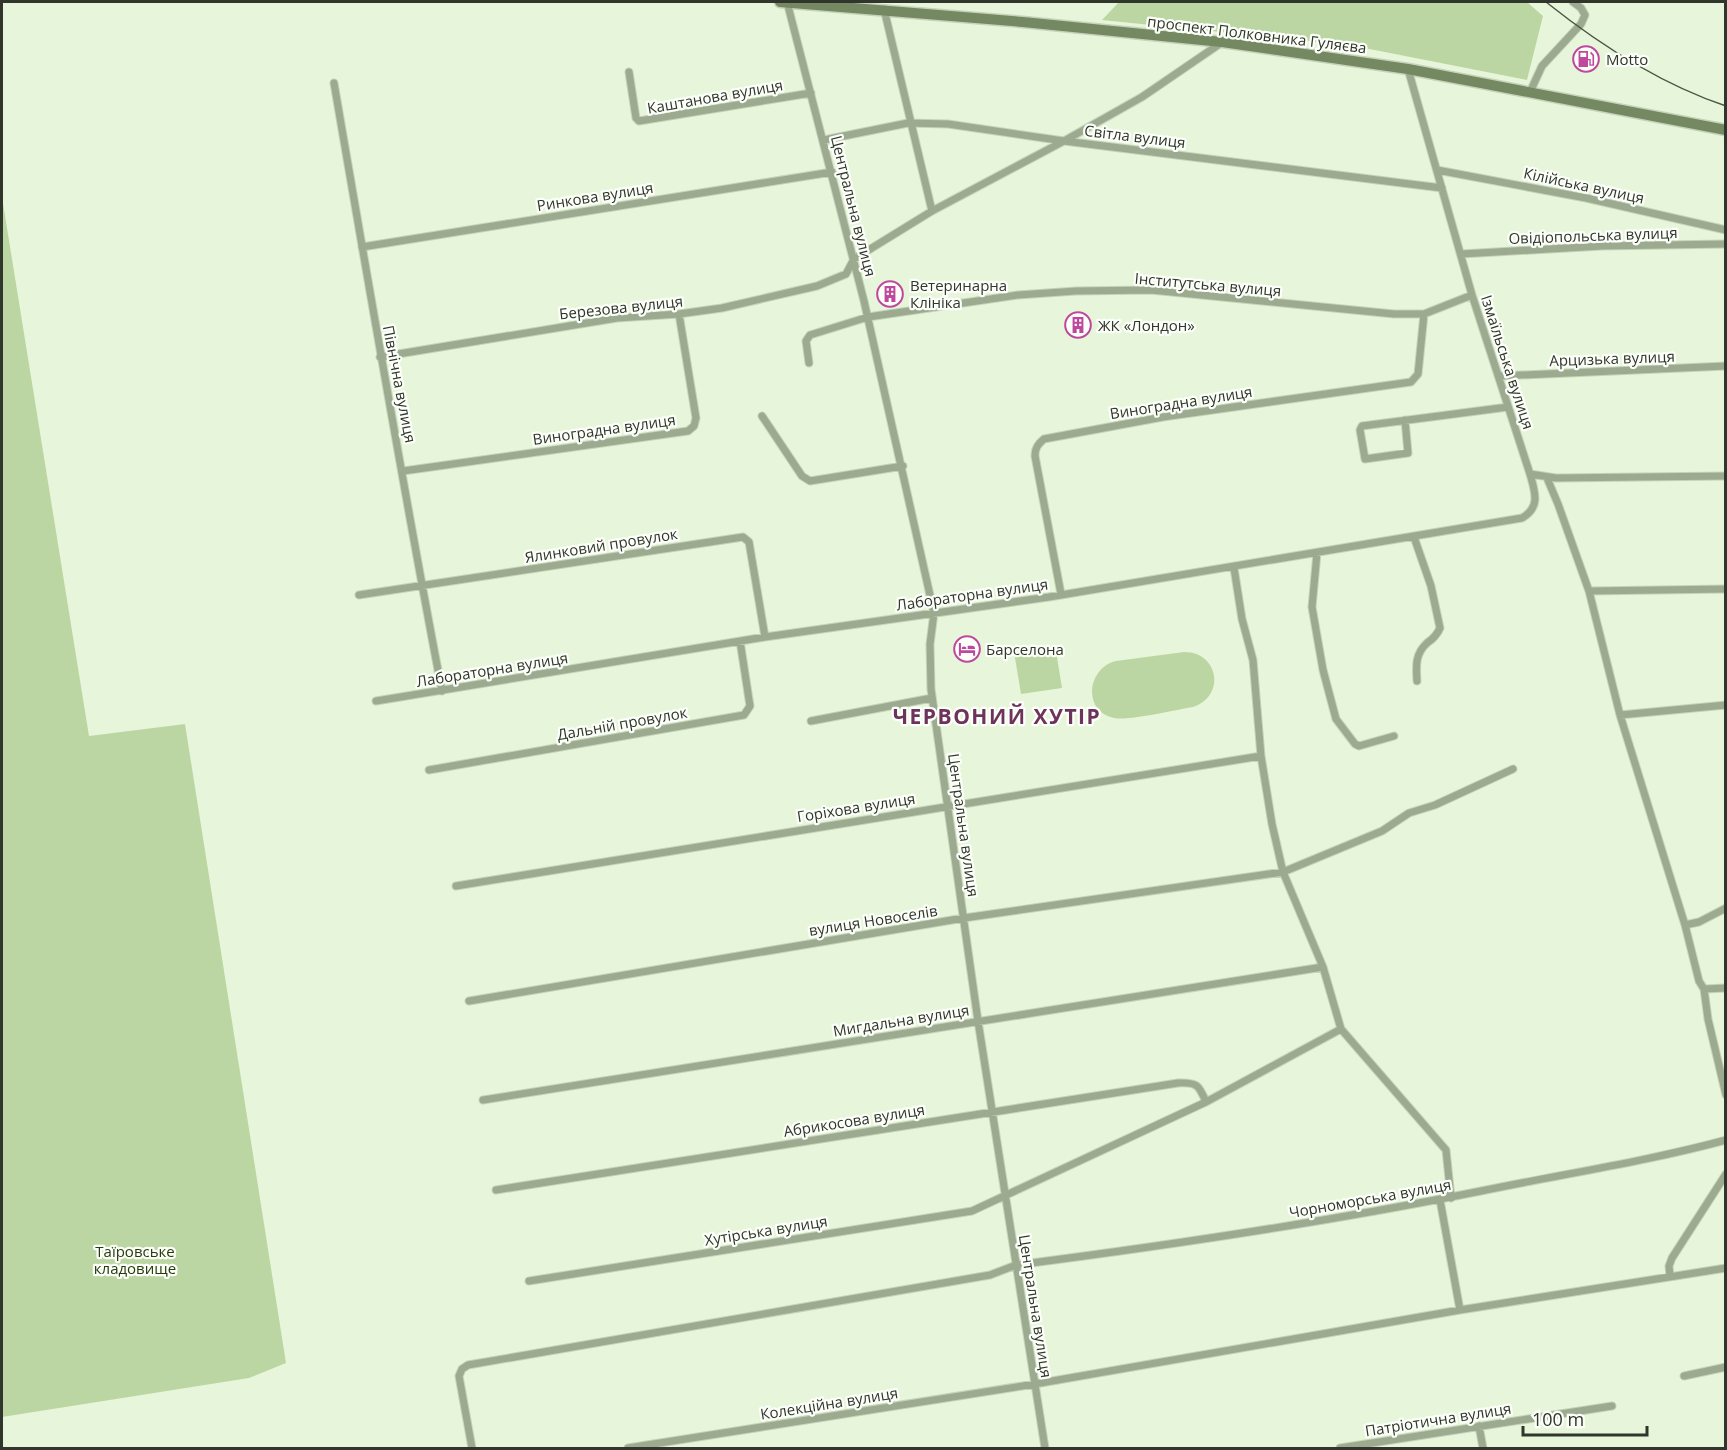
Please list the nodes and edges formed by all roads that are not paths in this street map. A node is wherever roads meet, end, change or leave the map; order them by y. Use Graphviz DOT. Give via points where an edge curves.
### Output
graph roads {
  1 [pos="780,2"];
  2 [pos="787,2"];
  3 [pos="1573,2"];
  4 [pos="884,9"];
  5 [pos="1222,42"];
  6 [pos="1408,69"];
  7 [pos="629,72"];
  8 [pos="334,83"];
  9 [pos="1530,92"];
  10 [pos="811,93"];
  11 [pos="910,123"];
  12 [pos="1725,130"];
  13 [pos="824,140"];
  14 [pos="1064,141"];
  15 [pos="1437,170"];
  16 [pos="832,172"];
  17 [pos="1442,188"];
  18 [pos="932,210"];
  19 [pos="1725,230"];
  20 [pos="1725,244"];
  21 [pos="362,247"];
  22 [pos="1461,254"];
  23 [pos="854,259"];
  24 [pos="1472,295"];
  25 [pos="679,314"];
  26 [pos="1425,314"];
  27 [pos="868,317"];
  28 [pos="380,357"];
  29 [pos="809,363"];
  30 [pos="1725,366"];
  31 [pos="1499,376"];
  32 [pos="1508,407"];
  33 [pos="762,416"];
  34 [pos="1405,420"];
  35 [pos="903,466"];
  36 [pos="403,471"];
  37 [pos="1530,474"];
  38 [pos="1725,476"];
  39 [pos="1547,478"];
  40 [pos="1414,537"];
  41 [pos="1317,553"];
  42 [pos="1234,568"];
  43 [pos="422,587"];
  44 [pos="1725,589"];
  45 [pos="1589,591"];
  46 [pos="1061,594"];
  47 [pos="359,595"];
  48 [pos="934,613"];
  49 [pos="765,637"];
  50 [pos="740,641"];
  51 [pos="1417,681"];
  52 [pos="442,691"];
  53 [pos="932,698"];
  54 [pos="376,701"];
  55 [pos="1725,705"];
  56 [pos="1620,715"];
  57 [pos="811,721"];
  58 [pos="1394,736"];
  59 [pos="1261,756"];
  60 [pos="1513,769"];
  61 [pos="429,770"];
  62 [pos="948,806"];
  63 [pos="1283,872"];
  64 [pos="456,885"];
  65 [pos="1725,908"];
  66 [pos="964,918"];
  67 [pos="1685,926"];
  68 [pos="1323,967"];
  69 [pos="1725,988"];
  70 [pos="1704,989"];
  71 [pos="469,1000"];
  72 [pos="978,1021"];
  73 [pos="1341,1029"];
  74 [pos="1725,1095"];
  75 [pos="483,1100"];
  76 [pos="1206,1102"];
  77 [pos="992,1112"];
  78 [pos="1725,1140"];
  79 [pos="1725,1174"];
  80 [pos="496,1190"];
  81 [pos="1005,1196"];
  82 [pos="1451,1198"];
  83 [pos="1440,1200"];
  84 [pos="1016,1265"];
  85 [pos="1725,1268"];
  86 [pos="1670,1276"];
  87 [pos="529,1281"];
  88 [pos="1460,1310"];
  89 [pos="1725,1367"];
  90 [pos="1684,1376"];
  91 [pos="1035,1384"];
  92 [pos="1612,1406"];
  93 [pos="1479,1426"];
  94 [pos="472,1449"];
  95 [pos="628,1449"];
  96 [pos="1045,1449"];
  97 [pos="1340,1449"];
  98 [pos="1483,1449"];
  1 -- 2 [label="main road, проспект Полковника Гуляєва"];
  2 -- 4 [label="main road, проспект Полковника Гуляєва"];
  2 -- 10 [label="street, Центральна вулиця"];
  3 -- 9 [label="street" via="1585,15 1581,24 1542,66"];
  4 -- 5 [label="main road, проспект Полковника Гуляєва"];
  4 -- 11 [label="street"];
  5 -- 6 [label="main road, проспект Полковника Гуляєва"];
  5 -- 14 [label="street" via="1142,97"];
  6 -- 9 [label="main road, проспект Полковника Гуляєва"];
  6 -- 15 [label="street, Ізмаїльська вулиця"];
  7 -- 10 [label="street, Каштанова вулиця" via="639,122"];
  8 -- 21 [label="street, Північна вулиця"];
  9 -- 12 [label="main road, проспект Полковника Гуляєва"];
  10 -- 13 [label="street, Центральна вулиця"];
  11 -- 13 [label="street"];
  11 -- 14 [label="street" via="948,124"];
  11 -- 18 [label="street"];
  13 -- 16 [label="street, Центральна вулиця"];
  14 -- 17 [label="street, Світла вулиця"];
  14 -- 18 [label="street, Світла вулиця"];
  15 -- 17 [label="street, Ізмаїльська вулиця"];
  15 -- 19 [label="street, Кілійська вулиця"];
  16 -- 21 [label="street, Ринкова вулиця"];
  16 -- 23 [label="street, Центральна вулиця"];
  17 -- 22 [label="street, Ізмаїльська вулиця"];
  18 -- 23 [label="street, Світла вулиця"];
  20 -- 22 [label="street, Овідіопольська вулиця"];
  21 -- 28 [label="street, Північна вулиця"];
  22 -- 24 [label="street, Ізмаїльська вулиця"];
  23 -- 25 [label="street, Березова вулиця" via="846,273 817,286"];
  23 -- 27 [label="street, Центральна вулиця"];
  24 -- 26 [label="street, Інститутська вулиця"];
  24 -- 31 [label="street, Ізмаїльська вулиця"];
  25 -- 28 [label="street, Березова вулиця" via="617,318"];
  25 -- 36 [label="street, Виноградна вулиця" via="696,418 691,429"];
  26 -- 27 [label="street, Інститутська вулиця" via="1374,314 1151,290 1018,296"];
  26 -- 46 [label="street, Виноградна вулиця" via="1418,374 1410,382 1163,417 1040,442 1035,456"];
  27 -- 29 [label="street, Інститутська вулиця" via="810,335 806,340"];
  27 -- 35 [label="street, Центральна вулиця"];
  28 -- 36 [label="street, Північна вулиця"];
  30 -- 31 [label="street, Арцизька вулиця"];
  31 -- 32 [label="street, Ізмаїльська вулиця"];
  32 -- 34 [label="street"];
  32 -- 37 [label="street, Ізмаїльська вулиця"];
  33 -- 35 [label="street" via="802,476 810,481"];
  34 -- 34 [label="street" via="1408,453 1365,459 1360,427"];
  35 -- 48 [label="street, Центральна вулиця"];
  36 -- 43 [label="street, Північна вулиця"];
  37 -- 39 [label="street"];
  37 -- 40 [label="street, Лабораторна вулиця" via="1536,498 1532,510 1522,518"];
  38 -- 39 [label="street"];
  39 -- 45 [label="street"];
  40 -- 41 [label="street, Лабораторна вулиця"];
  40 -- 51 [label="street" via="1440,628 1417,658"];
  41 -- 42 [label="street, Лабораторна вулиця"];
  41 -- 58 [label="street" via="1312,607 1336,719 1359,746"];
  42 -- 46 [label="street, Лабораторна вулиця"];
  42 -- 59 [label="street" via="1253,660"];
  43 -- 47 [label="street, Ялинковий провулок"];
  43 -- 49 [label="street, Ялинковий провулок" via="743,537 749,542"];
  43 -- 52 [label="street, Північна вулиця"];
  44 -- 45 [label="street"];
  45 -- 56 [label="street"];
  46 -- 48 [label="street, Лабораторна вулиця"];
  48 -- 49 [label="street, Лабораторна вулиця"];
  48 -- 53 [label="street, Центральна вулиця" via="930,644"];
  49 -- 50 [label="street, Лабораторна вулиця"];
  50 -- 52 [label="street, Лабораторна вулиця"];
  50 -- 61 [label="street, Дальній провулок" via="750,706 744,715"];
  52 -- 54 [label="street, Лабораторна вулиця"];
  53 -- 57 [label="street"];
  53 -- 62 [label="street, Центральна вулиця"];
  55 -- 56 [label="street"];
  56 -- 67 [label="street"];
  59 -- 62 [label="street, Горіхова вулиця"];
  59 -- 63 [label="street"];
  60 -- 63 [label="street, вулиця Новоселів" via="1409,813 1382,831"];
  62 -- 64 [label="street, Горіхова вулиця"];
  62 -- 66 [label="street, Центральна вулиця"];
  63 -- 66 [label="street, вулиця Новоселів"];
  63 -- 68 [label="street"];
  65 -- 67 [label="street"];
  66 -- 71 [label="street, вулиця Новоселів"];
  66 -- 72 [label="street, Центральна вулиця"];
  67 -- 70 [label="street"];
  68 -- 72 [label="street, Мигдальна вулиця"];
  68 -- 73 [label="street"];
  69 -- 70 [label="street"];
  70 -- 74 [label="street"];
  72 -- 75 [label="street, Мигдальна вулиця"];
  72 -- 77 [label="street, Центральна вулиця"];
  73 -- 76 [label="street"];
  73 -- 82 [label="street" via="1446,1150"];
  76 -- 77 [label="street, Абрикосова вулиця" via="1196,1084 1178,1083"];
  76 -- 81 [label="street"];
  77 -- 80 [label="street, Абрикосова вулиця"];
  77 -- 81 [label="street, Центральна вулиця"];
  78 -- 82 [label="street, Чорноморська вулиця" via="1664,1157"];
  79 -- 86 [label="street" via="1672,1257"];
  81 -- 84 [label="street, Центральна вулиця"];
  81 -- 87 [label="street, Хутірська вулиця" via="972,1211"];
  82 -- 83 [label="street, Чорноморська вулиця"];
  83 -- 84 [label="street, Чорноморська вулиця" via="1252,1233"];
  83 -- 88 [label="street"];
  84 -- 91 [label="street, Центральна вулиця"];
  84 -- 94 [label="street" via="990,1275 468,1365 459,1376"];
  85 -- 86 [label="street, Колекційна вулиця"];
  86 -- 88 [label="street, Колекційна вулиця"];
  88 -- 91 [label="street, Колекційна вулиця"];
  89 -- 90 [label="street"];
  91 -- 95 [label="street, Колекційна вулиця"];
  91 -- 96 [label="street, Центральна вулиця"];
  92 -- 93 [label="street, Патріотична вулиця"];
  93 -- 97 [label="street, Патріотична вулиця"];
  93 -- 98 [label="street"];
}
